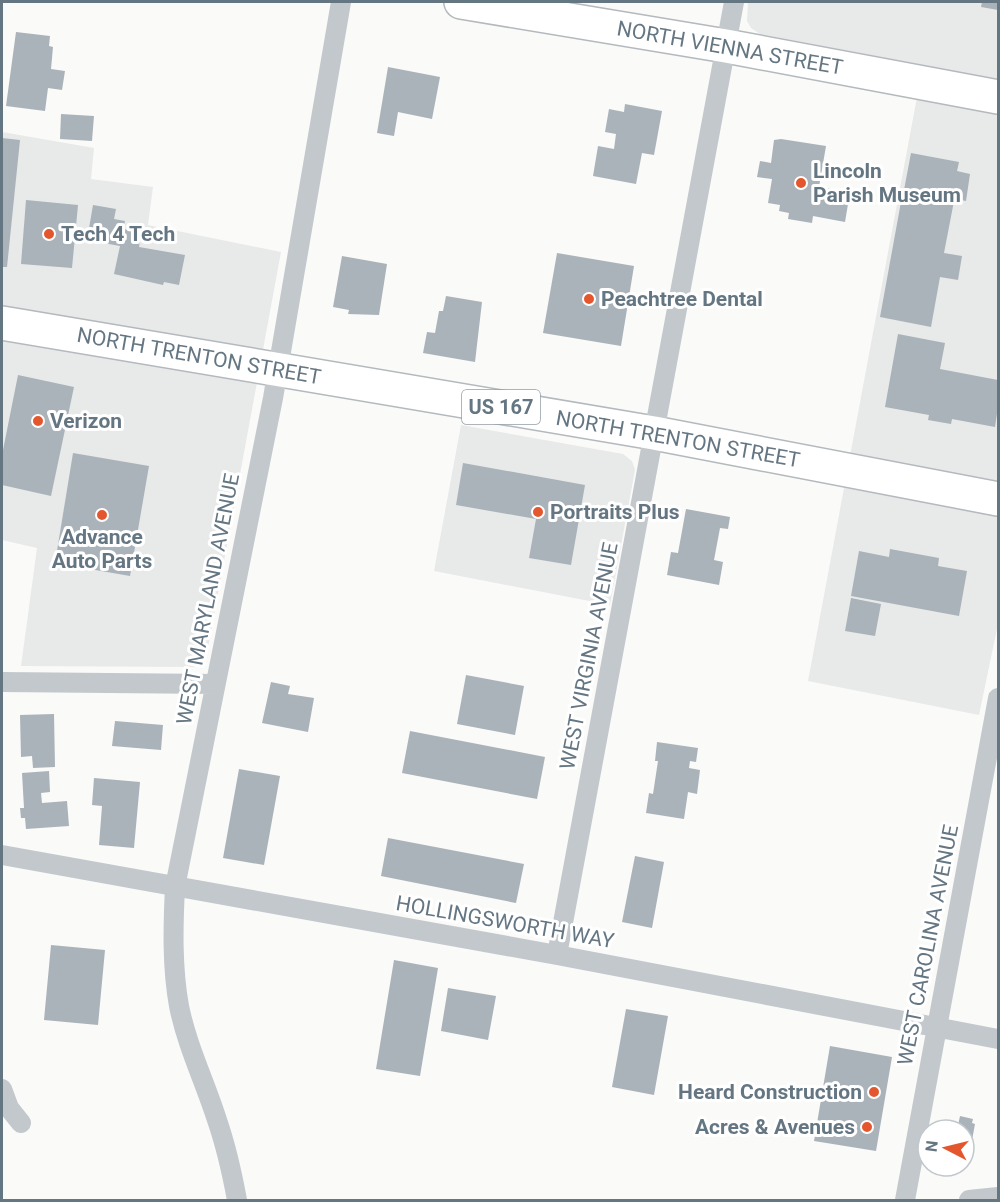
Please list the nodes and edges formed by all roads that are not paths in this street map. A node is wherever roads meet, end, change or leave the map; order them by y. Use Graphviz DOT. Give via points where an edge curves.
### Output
graph roads {
  1 [pos="341,2"];
  2 [pos="461,2"];
  3 [pos="734,2"];
  4 [pos="726,46"];
  5 [pos="999,97"];
  6 [pos="2,323"];
  7 [pos="278,371"];
  8 [pos="654,433"];
  9 [pos="999,499"];
  10 [pos="2,682"];
  11 [pos="215,684"];
  12 [pos="999,698"];
  13 [pos="2,855"];
  14 [pos="175,887"];
  15 [pos="557,955"];
  16 [pos="937,1029"];
  17 [pos="999,1039"];
  18 [pos="2,1089"];
  19 [pos="21,1123"];
  20 [pos="999,1197"];
  21 [pos="237,1200"];
  22 [pos="905,1200"];
  23 [pos="969,1200"];
  1 -- 7 [label="street, WEST MARYLAND AVENUE"];
  2 -- 4 [label="highway, NORTH VIENNA STREET"];
  3 -- 4 [label="street, WEST VIRGINIA AVENUE"];
  4 -- 5 [label="highway, NORTH VIENNA STREET"];
  4 -- 8 [label="street, WEST VIRGINIA AVENUE"];
  6 -- 7 [label="highway, NORTH TRENTON STREET / US 167"];
  7 -- 8 [label="highway, NORTH TRENTON STREET / US 167"];
  7 -- 11 [label="street, WEST MARYLAND AVENUE"];
  8 -- 9 [label="highway, NORTH TRENTON STREET / US 167"];
  8 -- 15 [label="street, WEST VIRGINIA AVENUE"];
  10 -- 11 [label="street"];
  11 -- 14 [label="street, WEST MARYLAND AVENUE"];
  12 -- 16 [label="street, WEST CAROLINA AVENUE"];
  13 -- 14 [label="street, HOLLINGSWORTH WAY"];
  14 -- 15 [label="street, HOLLINGSWORTH WAY"];
  14 -- 21 [label="street, WEST MARYLAND AVENUE" via="174,963 180,1007 193,1059 217,1119"];
  15 -- 16 [label="street, HOLLINGSWORTH WAY"];
  16 -- 17 [label="street, HOLLINGSWORTH WAY"];
  16 -- 22 [label="street, WEST CAROLINA AVENUE"];
  18 -- 19 [label="street" via="9,1108"];
  20 -- 23 [label="street"];
}
